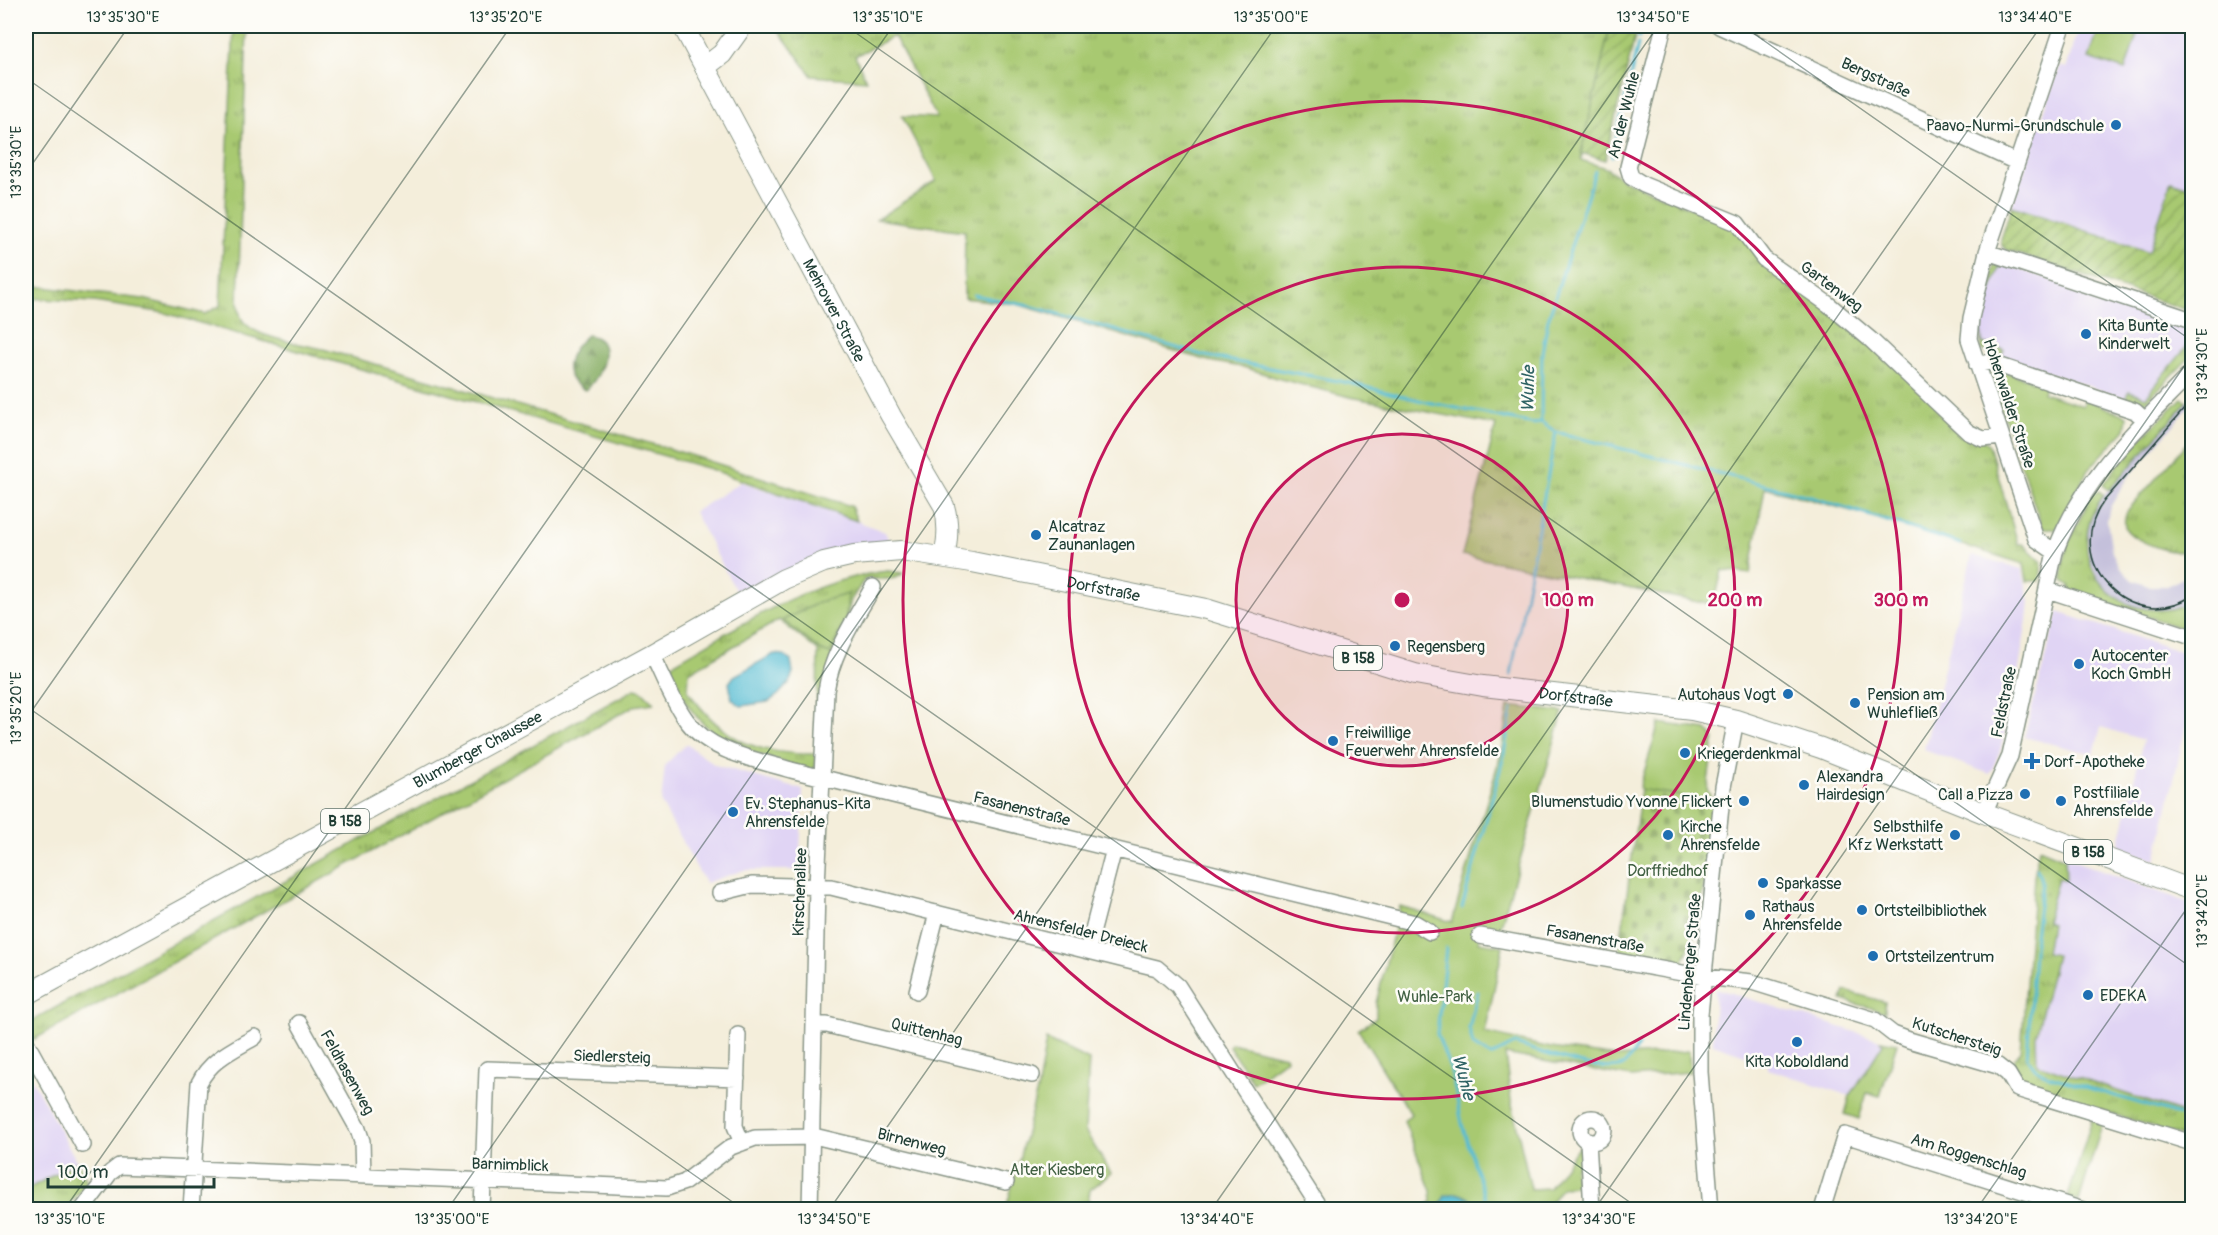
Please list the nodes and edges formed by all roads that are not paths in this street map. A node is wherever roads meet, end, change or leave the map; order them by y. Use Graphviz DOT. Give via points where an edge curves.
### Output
graph roads {
  1 [pos="683,26"];
  2 [pos="742,26"];
  3 [pos="1664,26"];
  4 [pos="1719,26"];
  5 [pos="2063,26"];
  6 [pos="705,67"];
  7 [pos="2016,162"];
  8 [pos="1631,177"];
  9 [pos="1987,252"];
  10 [pos="2193,320"];
  11 [pos="1977,365"];
  12 [pos="2193,372"];
  13 [pos="2145,420"];
  14 [pos="2001,436"];
  15 [pos="2055,552"];
  16 [pos="944,557"];
  17 [pos="873,587"];
  18 [pos="2047,593"];
  19 [pos="2193,637"];
  20 [pos="652,654"];
  21 [pos="1736,720"];
  22 [pos="823,778"];
  23 [pos="1984,813"];
  24 [pos="1114,849"];
  25 [pos="817,886"];
  26 [pos="2193,890"];
  27 [pos="720,893"];
  28 [pos="937,913"];
  29 [pos="1430,932"];
  30 [pos="1479,936"];
  31 [pos="1088,949"];
  32 [pos="1704,976"];
  33 [pos="917,991"];
  34 [pos="26,995"];
  35 [pos="299,1023"];
  36 [pos="813,1025"];
  37 [pos="738,1035"];
  38 [pos="255,1037"];
  39 [pos="26,1042"];
  40 [pos="1032,1075"];
  41 [pos="737,1078"];
  42 [pos="811,1137"];
  43 [pos="1588,1141"];
  44 [pos="742,1143"];
  45 [pos="2193,1143"];
  46 [pos="83,1145"];
  47 [pos="193,1169"];
  48 [pos="363,1176"];
  49 [pos="483,1181"];
  50 [pos="1006,1182"];
  51 [pos="82,1209"];
  52 [pos="191,1209"];
  53 [pos="482,1209"];
  54 [pos="810,1209"];
  55 [pos="1321,1209"];
  56 [pos="1592,1209"];
  57 [pos="1711,1209"];
  58 [pos="1822,1209"];
  59 [pos="2083,1209"];
  1 -- 6 [label="main road, Mehrower Straße"];
  2 -- 6 [label="main road" via="722,54"];
  3 -- 8 [label="street, An der Wuhle" via="1628,167"];
  4 -- 7 [label="street, Bergstraße"];
  5 -- 7 [label="street, Hohenwalder Straße"];
  6 -- 16 [label="main road, Mehrower Straße" via="891,416 944,506"];
  7 -- 9 [label="street, Hohenwalder Straße"];
  8 -- 14 [label="street, Gartenweg" via="1737,223 1764,259 1871,340 1968,432 1983,439"];
  9 -- 10 [label="street"];
  9 -- 11 [label="street, Hohenwalder Straße" via="1971,318 1970,339"];
  11 -- 13 [label="street" via="1989,362 2136,411"];
  11 -- 14 [label="street, Hohenwalder Straße"];
  12 -- 13 [label="street, Feldstraße"];
  13 -- 15 [label="street, Feldstraße" via="2094,477 2075,506"];
  14 -- 15 [label="street, Hohenwalder Straße" via="2036,539"];
  15 -- 18 [label="street, Feldstraße"];
  16 -- 20 [label="main road, Blumberger Chaussee / B 158" via="901,551 824,562 784,579"];
  16 -- 21 [label="main road, Dorfstraße / B 158" via="1214,611 1415,674 1483,686 1692,710"];
  17 -- 22 [label="street, Kirschenallee" via="830,668"];
  18 -- 19 [label="street"];
  18 -- 23 [label="street, Feldstraße" via="2010,756"];
  20 -- 22 [label="street, Fasanenstraße" via="686,720 707,740 728,751"];
  20 -- 34 [label="main road, Blumberger Chaussee / B 158"];
  21 -- 23 [label="main road, Dorfstraße / B 158" via="1821,748"];
  21 -- 32 [label="street, Lindenberger Straße" via="1723,787"];
  22 -- 24 [label="street, Fasanenstraße"];
  22 -- 25 [label="street, Kirschenallee"];
  23 -- 26 [label="main road, Dorfstraße / B 158"];
  24 -- 29 [label="street, Fasanenstraße" via="1414,923"];
  24 -- 31 [label="street"];
  25 -- 27 [label="street, Ahrensfelder Dreieck" via="752,885"];
  25 -- 28 [label="street, Ahrensfelder Dreieck"];
  25 -- 36 [label="street, Kirschenallee"];
  28 -- 31 [label="street, Ahrensfelder Dreieck"];
  28 -- 33 [label="street"];
  30 -- 32 [label="street, Fasanenstraße"];
  31 -- 55 [label="street, Ahrensfelder Dreieck" via="1157,968 1178,986"];
  32 -- 45 [label="street, Kutschersteig" via="1752,982 1875,1020 1893,1034 1998,1066 2017,1089"];
  32 -- 57 [label="street, Lindenberger Straße" via="1700,1072"];
  35 -- 48 [label="street, Feldhasenweg" via="358,1129"];
  36 -- 40 [label="street, Quittenhag" via="827,1025"];
  36 -- 42 [label="street, Kirschenallee"];
  37 -- 41 [label="street"];
  38 -- 47 [label="street" via="215,1060 199,1083"];
  39 -- 46 [label="street"];
  41 -- 44 [label="street" via="735,1126"];
  41 -- 49 [label="street, Siedlersteig" via="487,1069"];
  42 -- 44 [label="street, Barnimblick" via="755,1138"];
  42 -- 50 [label="street, Birnenweg"];
  42 -- 54 [label="street, Kirschenallee"];
  43 -- 56 [label="street"];
  44 -- 49 [label="street, Barnimblick" via="730,1147 684,1182 667,1188"];
  47 -- 48 [label="street, Barnimblick"];
  47 -- 51 [label="street, Barnimblick" via="119,1166"];
  47 -- 52 [label="street"];
  48 -- 49 [label="street, Barnimblick"];
  49 -- 53 [label="street"];
  58 -- 59 [label="street, Am Roggenschlag" via="1845,1135"];
}
